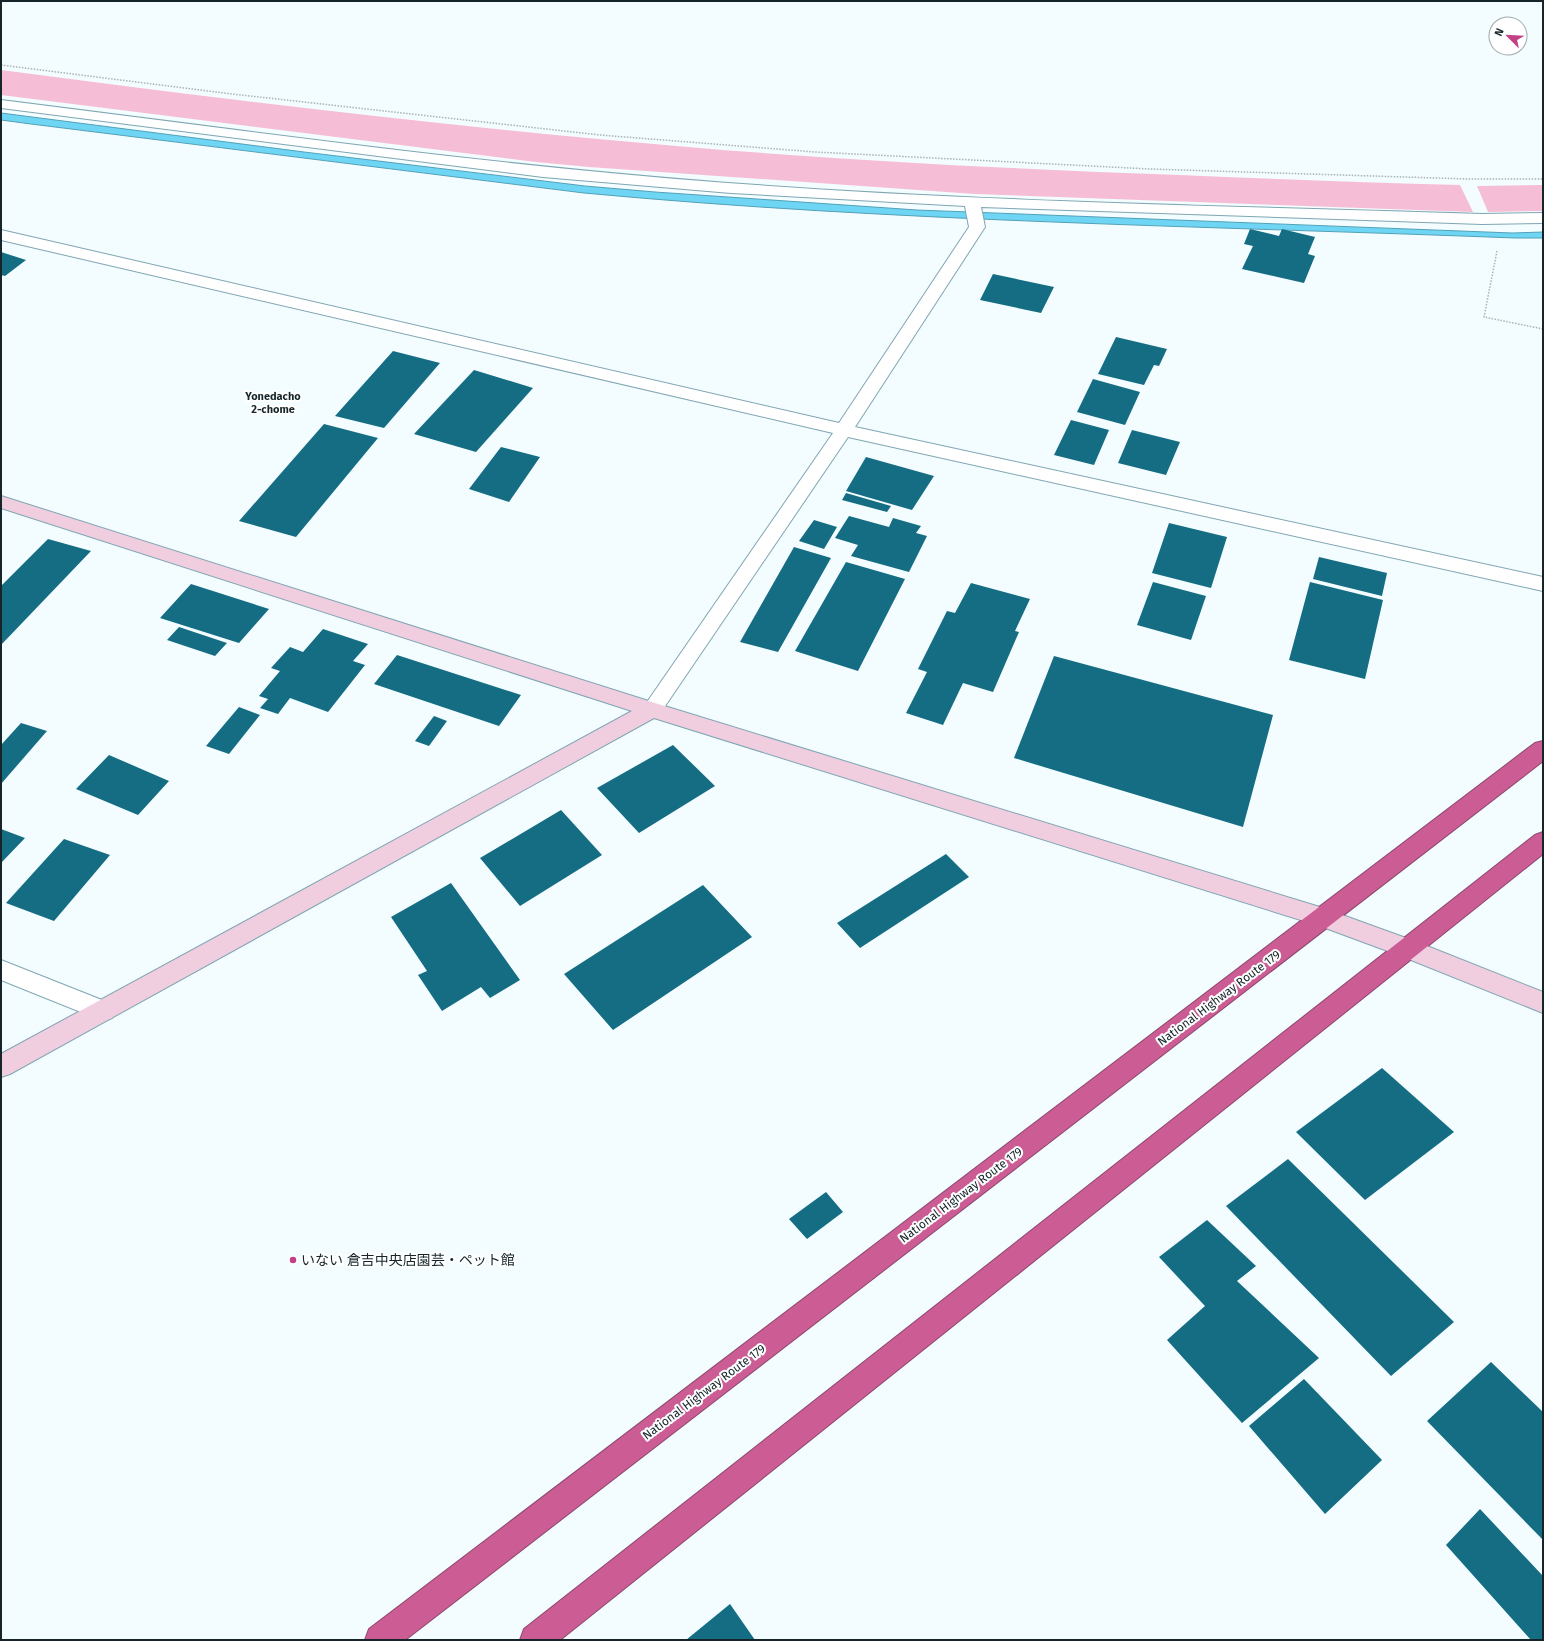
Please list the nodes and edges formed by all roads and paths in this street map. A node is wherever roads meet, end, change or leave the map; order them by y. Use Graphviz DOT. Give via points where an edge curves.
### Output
graph roads {
  1 [pos="1,65"];
  2 [pos="7,105"];
  3 [pos="1,115"];
  4 [pos="1543,179"];
  5 [pos="972,202"];
  6 [pos="1543,218"];
  7 [pos="1494,219"];
  8 [pos="1,235"];
  9 [pos="1543,329"];
  10 [pos="844,430"];
  11 [pos="1,502"];
  12 [pos="1543,584"];
  13 [pos="652,710"];
  14 [pos="1543,749"];
  15 [pos="1543,841"];
  16 [pos="1323,918"];
  17 [pos="1409,949"];
  18 [pos="1,970"];
  19 [pos="1543,1003"];
  20 [pos="103,1011"];
  21 [pos="1,1066"];
  22 [pos="380,1640"];
  23 [pos="534,1640"];
  1 -- 4 [label="path" via="600,135 815,152 1158,169"];
  2 -- 3 [label="street"];
  2 -- 5 [label="street" via="543,172 731,188"];
  5 -- 7 [label="street"];
  5 -- 10 [label="street" via="977,227"];
  6 -- 7 [label="street"];
  7 -- 9 [label="path" via="1499,241 1484,317"];
  8 -- 10 [label="street"];
  10 -- 12 [label="street"];
  10 -- 13 [label="street"];
  11 -- 13 [label="street"];
  13 -- 16 [label="street"];
  13 -- 20 [label="street"];
  14 -- 16 [label="highway, National Highway Route 179"];
  15 -- 17 [label="highway"];
  16 -- 17 [label="street"];
  16 -- 22 [label="highway, National Highway Route 179"];
  17 -- 19 [label="street"];
  17 -- 23 [label="highway"];
  18 -- 20 [label="street"];
  20 -- 21 [label="street"];
}
